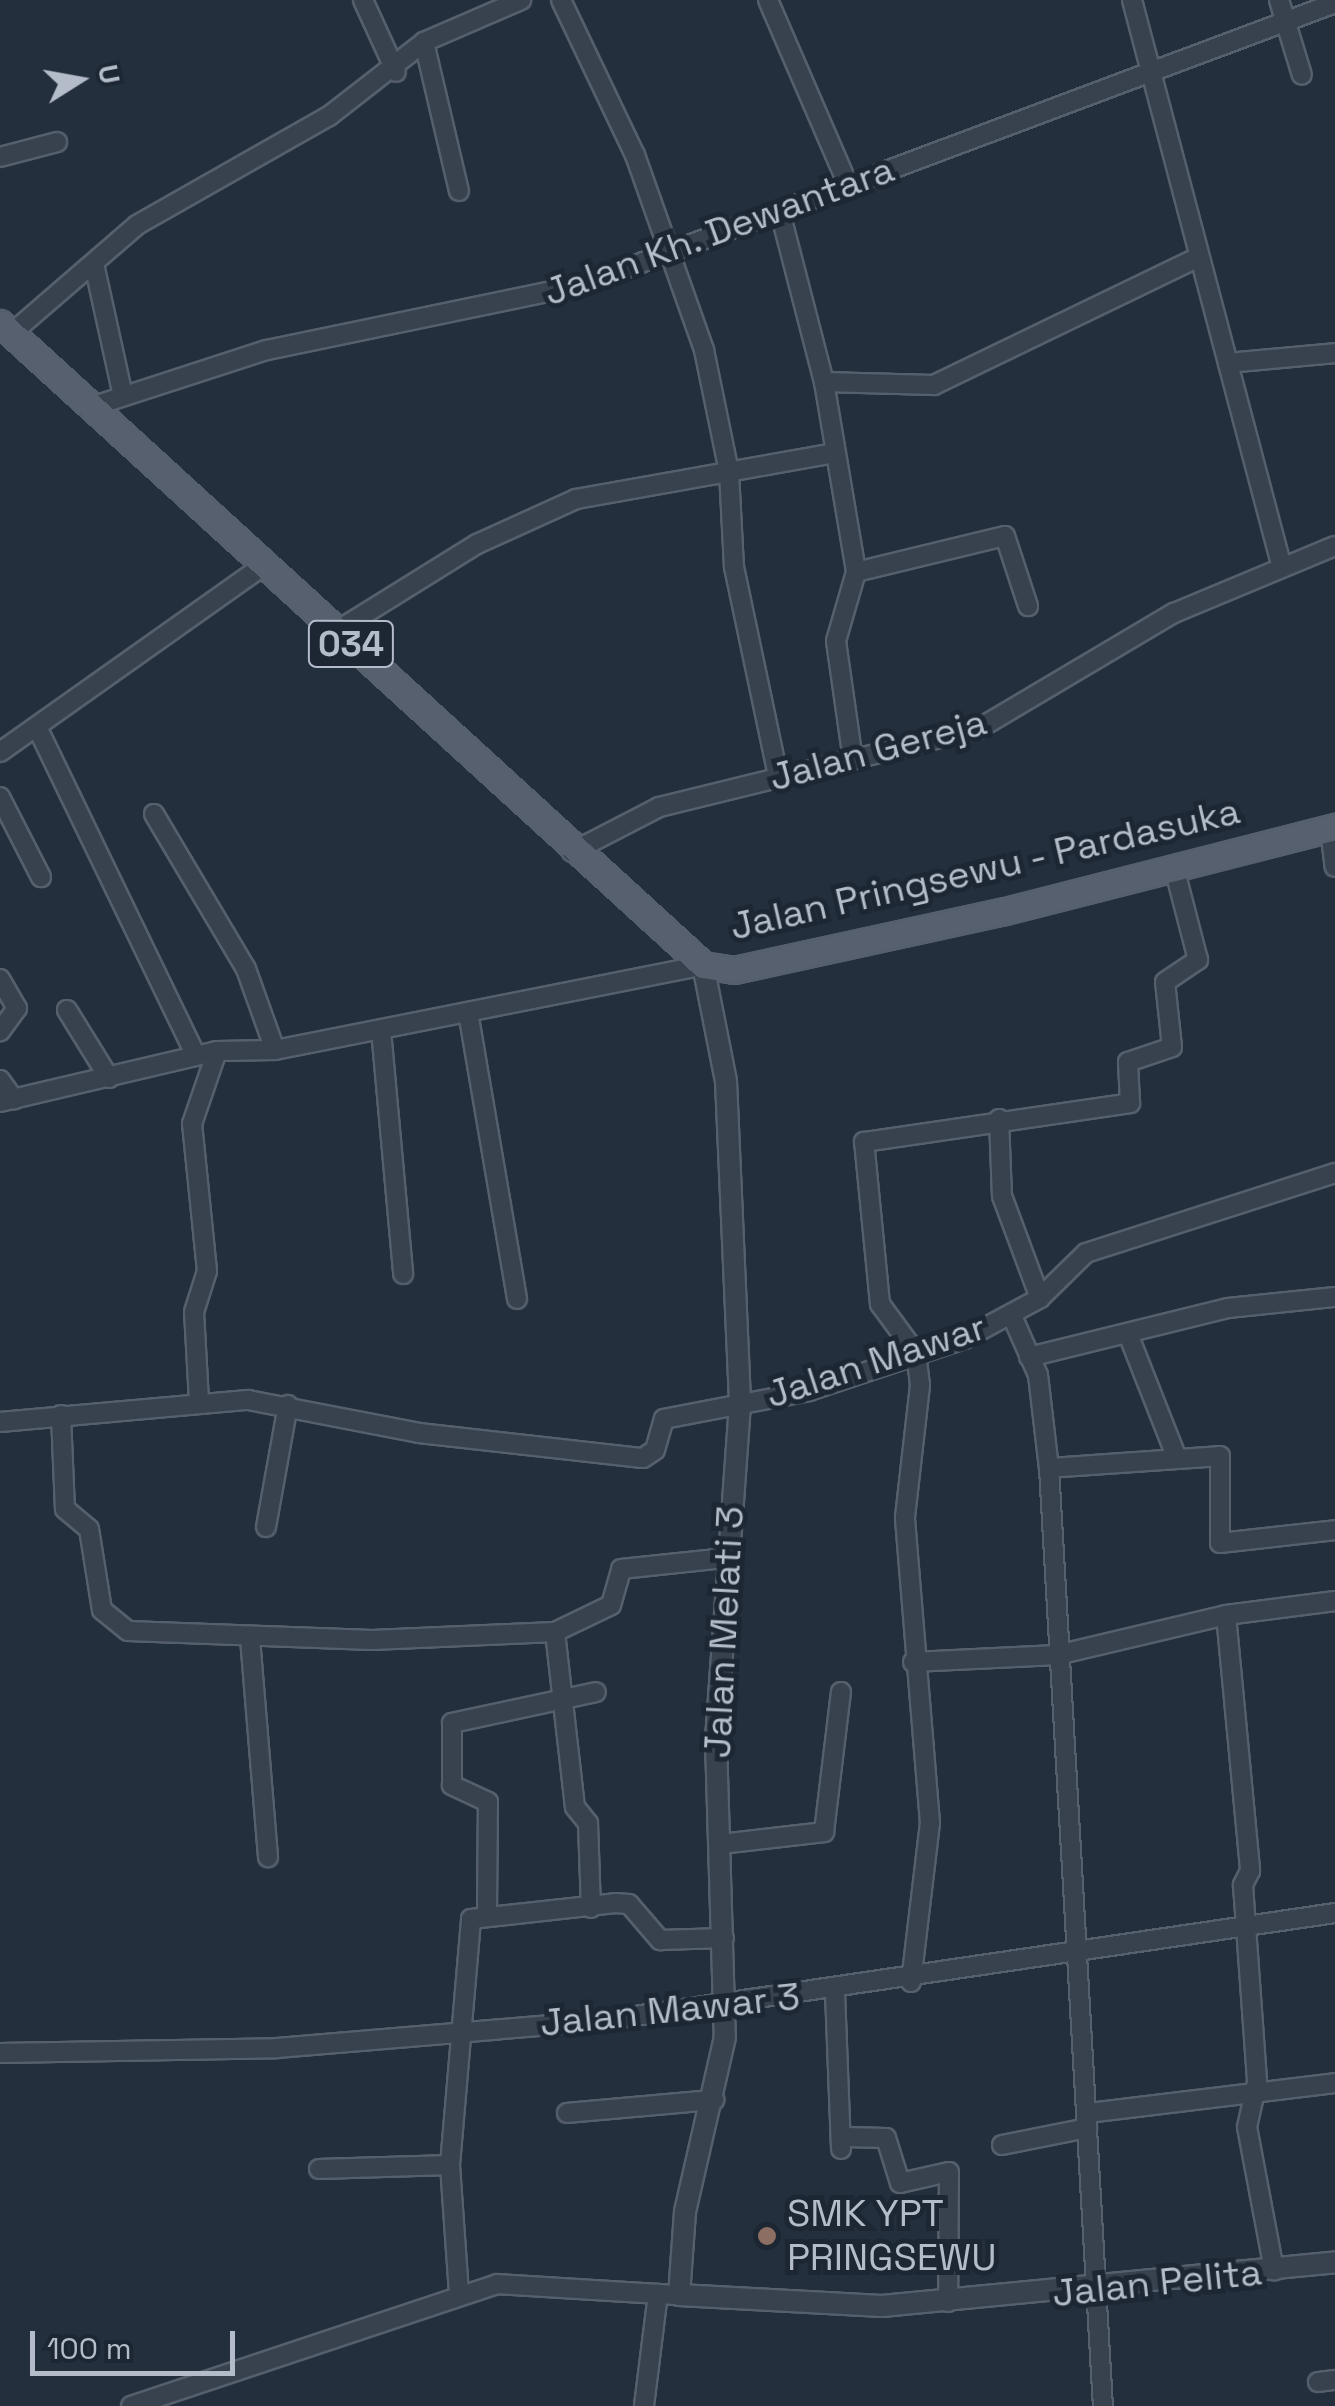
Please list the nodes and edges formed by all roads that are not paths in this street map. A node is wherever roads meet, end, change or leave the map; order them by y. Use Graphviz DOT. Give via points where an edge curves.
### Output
graph roads {
  1 [pos="364,0"];
  2 [pos="522,0"];
  3 [pos="561,0"];
  4 [pos="768,0"];
  5 [pos="1132,0"];
  6 [pos="1335,2"];
  7 [pos="1280,8"];
  8 [pos="424,42"];
  9 [pos="1152,66"];
  10 [pos="396,72"];
  11 [pos="1302,75"];
  12 [pos="57,142"];
  13 [pos="0,156"];
  14 [pos="849,186"];
  15 [pos="459,191"];
  16 [pos="780,212"];
  17 [pos="674,251"];
  18 [pos="1199,256"];
  19 [pos="94,264"];
  20 [pos="6,328"];
  21 [pos="1335,353"];
  22 [pos="1228,363"];
  23 [pos="824,382"];
  24 [pos="122,391"];
  25 [pos="88,408"];
  26 [pos="836,453"];
  27 [pos="729,472"];
  28 [pos="1335,546"];
  29 [pos="1281,564"];
  30 [pos="264,566"];
  31 [pos="856,572"];
  32 [pos="1028,606"];
  33 [pos="337,630"];
  34 [pos="37,727"];
  35 [pos="0,752"];
  36 [pos="853,760"];
  37 [pos="778,776"];
  38 [pos="0,797"];
  39 [pos="154,814"];
  40 [pos="1332,828"];
  41 [pos="572,852"];
  42 [pos="1174,867"];
  43 [pos="1335,867"];
  44 [pos="41,878"];
  45 [pos="702,965"];
  46 [pos="0,979"];
  47 [pos="66,1010"];
  48 [pos="468,1012"];
  49 [pos="381,1030"];
  50 [pos="0,1031"];
  51 [pos="275,1050"];
  52 [pos="218,1051"];
  53 [pos="196,1056"];
  54 [pos="108,1078"];
  55 [pos="0,1080"];
  56 [pos="7,1100"];
  57 [pos="999,1119"];
  58 [pos="1335,1173"];
  59 [pos="404,1274"];
  60 [pos="1335,1297"];
  61 [pos="1040,1298"];
  62 [pos="516,1299"];
  63 [pos="1012,1316"];
  64 [pos="1128,1334"];
  65 [pos="916,1354"];
  66 [pos="1029,1357"];
  67 [pos="199,1402"];
  68 [pos="740,1404"];
  69 [pos="288,1406"];
  70 [pos="61,1415"];
  71 [pos="0,1422"];
  72 [pos="1176,1456"];
  73 [pos="1049,1468"];
  74 [pos="266,1527"];
  75 [pos="1335,1530"];
  76 [pos="726,1558"];
  77 [pos="1335,1601"];
  78 [pos="1226,1615"];
  79 [pos="555,1632"];
  80 [pos="250,1638"];
  81 [pos="1057,1655"];
  82 [pos="913,1662"];
  83 [pos="596,1692"];
  84 [pos="841,1692"];
  85 [pos="561,1694"];
  86 [pos="721,1844"];
  87 [pos="268,1856"];
  88 [pos="592,1908"];
  89 [pos="488,1912"];
  90 [pos="1335,1913"];
  91 [pos="1246,1928"];
  92 [pos="724,1938"];
  93 [pos="1071,1952"];
  94 [pos="911,1982"];
  95 [pos="834,1992"];
  96 [pos="723,2004"];
  97 [pos="466,2032"];
  98 [pos="0,2053"];
  99 [pos="1335,2083"];
  100 [pos="1248,2095"];
  101 [pos="714,2100"];
  102 [pos="567,2113"];
  103 [pos="1088,2120"];
  104 [pos="1002,2145"];
  105 [pos="450,2165"];
  106 [pos="319,2168"];
  107 [pos="1335,2262"];
  108 [pos="1274,2270"];
  109 [pos="1096,2284"];
  110 [pos="459,2294"];
  111 [pos="668,2294"];
  112 [pos="948,2302"];
  113 [pos="130,2406"];
  114 [pos="644,2406"];
  115 [pos="1103,2406"];
  1 -- 10 [label="street"];
  2 -- 8 [label="street"];
  3 -- 17 [label="street"];
  4 -- 14 [label="street"];
  5 -- 9 [label="street"];
  6 -- 7 [label="street, Jalan Kh. Dewantara"];
  7 -- 9 [label="street, Jalan Kh. Dewantara"];
  7 -- 11 [label="street"];
  8 -- 10 [label="street"];
  8 -- 15 [label="street"];
  9 -- 14 [label="street, Jalan Kh. Dewantara"];
  9 -- 18 [label="street"];
  10 -- 19 [label="street" via="136,225"];
  12 -- 13 [label="street"];
  14 -- 16 [label="street, Jalan Kh. Dewantara"];
  16 -- 17 [label="street, Jalan Kh. Dewantara"];
  16 -- 23 [label="street"];
  17 -- 24 [label="street, Jalan Kh. Dewantara" via="554,293 412,314"];
  17 -- 27 [label="street"];
  18 -- 22 [label="street"];
  18 -- 23 [label="street" via="934,385"];
  19 -- 20 [label="street"];
  19 -- 24 [label="street"];
  20 -- 25 [label="main road, Jalan Pringsewu - Pardasuka / 034"];
  21 -- 22 [label="street"];
  22 -- 29 [label="street"];
  23 -- 26 [label="street"];
  24 -- 25 [label="street, Jalan Kh. Dewantara"];
  25 -- 30 [label="main road, Jalan Pringsewu - Pardasuka / 034"];
  26 -- 27 [label="street"];
  26 -- 31 [label="street"];
  27 -- 33 [label="street" via="576,500 477,544"];
  27 -- 37 [label="street" via="734,567"];
  28 -- 29 [label="street, Jalan Gereja"];
  29 -- 36 [label="street, Jalan Gereja" via="1174,613 980,728"];
  30 -- 33 [label="main road, Jalan Pringsewu - Pardasuka / 034"];
  30 -- 34 [label="street"];
  31 -- 32 [label="street" via="1004,536"];
  31 -- 36 [label="street" via="836,640"];
  33 -- 41 [label="main road, Jalan Pringsewu - Pardasuka / 034"];
  34 -- 35 [label="street"];
  34 -- 53 [label="street"];
  36 -- 37 [label="street, Jalan Gereja"];
  37 -- 41 [label="street, Jalan Gereja" via="659,806"];
  38 -- 44 [label="street"];
  39 -- 51 [label="street" via="246,968"];
  40 -- 42 [label="main road, Jalan Pringsewu - Pardasuka"];
  40 -- 43 [label="street"];
  41 -- 45 [label="main road, Jalan Pringsewu - Pardasuka / 034"];
  42 -- 45 [label="main road, Jalan Pringsewu - Pardasuka" via="734,970"];
  42 -- 57 [label="street" via="1198,960 1165,982 1172,1047 1128,1062 1124,1106"];
  45 -- 48 [label="street"];
  45 -- 68 [label="street, Jalan Melati 3" via="726,1081"];
  46 -- 50 [label="street" via="17,1008"];
  47 -- 54 [label="street"];
  48 -- 49 [label="street"];
  48 -- 62 [label="street"];
  49 -- 51 [label="street"];
  49 -- 59 [label="street"];
  51 -- 52 [label="street"];
  52 -- 53 [label="street"];
  52 -- 67 [label="street" via="192,1124 207,1270 194,1312"];
  53 -- 54 [label="street"];
  54 -- 56 [label="street"];
  55 -- 56 [label="street"];
  57 -- 61 [label="street" via="1002,1196"];
  57 -- 65 [label="street" via="864,1142 880,1304"];
  58 -- 61 [label="street, Jalan Mawar" via="1086,1253"];
  60 -- 64 [label="street" via="1228,1308"];
  61 -- 63 [label="street, Jalan Mawar"];
  63 -- 65 [label="street, Jalan Mawar"];
  63 -- 66 [label="street"];
  64 -- 66 [label="street"];
  64 -- 72 [label="street"];
  65 -- 68 [label="street, Jalan Mawar"];
  65 -- 82 [label="street" via="906,1468"];
  66 -- 73 [label="street"];
  67 -- 69 [label="street"];
  67 -- 70 [label="street"];
  68 -- 69 [label="street, Jalan Mawar" via="664,1419 655,1450 643,1458 419,1433"];
  68 -- 76 [label="street, Jalan Melati 3"];
  69 -- 74 [label="street"];
  70 -- 71 [label="street"];
  70 -- 80 [label="street" via="63,1501 89,1529 98,1602 114,1626"];
  72 -- 73 [label="street"];
  72 -- 75 [label="street" via="1220,1456 1220,1543"];
  73 -- 81 [label="street"];
  76 -- 79 [label="street" via="621,1569 611,1605"];
  76 -- 86 [label="street, Jalan Melati 3"];
  77 -- 78 [label="street"];
  78 -- 81 [label="street"];
  78 -- 91 [label="street" via="1250,1866"];
  79 -- 80 [label="street"];
  79 -- 85 [label="street"];
  80 -- 87 [label="street"];
  81 -- 82 [label="street"];
  81 -- 93 [label="street"];
  82 -- 94 [label="street" via="930,1823"];
  83 -- 85 [label="street"];
  84 -- 86 [label="street" via="824,1832"];
  85 -- 88 [label="street" via="575,1807 586,1811"];
  85 -- 89 [label="street" via="452,1723 452,1785 488,1802"];
  86 -- 92 [label="street, Jalan Melati 3"];
  88 -- 89 [label="street"];
  88 -- 92 [label="street" via="629,1904 644,1928 675,1944"];
  89 -- 97 [label="street" via="471,1919"];
  90 -- 91 [label="street, Jalan Mawar 3"];
  91 -- 93 [label="street, Jalan Mawar 3"];
  91 -- 100 [label="street" via="1256,2064"];
  92 -- 96 [label="street, Jalan Melati 3"];
  93 -- 94 [label="street, Jalan Mawar 3"];
  93 -- 103 [label="street"];
  94 -- 95 [label="street, Jalan Mawar 3"];
  95 -- 96 [label="street, Jalan Mawar 3"];
  95 -- 112 [label="street" via="843,2143 886,2138 900,2183 949,2172"];
  96 -- 97 [label="street, Jalan Mawar 3"];
  96 -- 101 [label="street, Jalan Melati 3"];
  97 -- 98 [label="street, Jalan Mawar 3"];
  97 -- 105 [label="street"];
  99 -- 100 [label="street"];
  100 -- 103 [label="street"];
  100 -- 108 [label="street"];
  101 -- 102 [label="street"];
  101 -- 111 [label="street, Jalan Melati 3"];
  103 -- 104 [label="street"];
  103 -- 109 [label="street"];
  105 -- 106 [label="street"];
  105 -- 110 [label="street"];
  107 -- 108 [label="street, Jalan Pelita"];
  108 -- 109 [label="street, Jalan Pelita"];
  109 -- 112 [label="street, Jalan Pelita"];
  109 -- 115 [label="street"];
  110 -- 111 [label="street" via="528,2283"];
  110 -- 113 [label="street"];
  111 -- 112 [label="street, Jalan Pelita"];
  111 -- 114 [label="street"];
}
